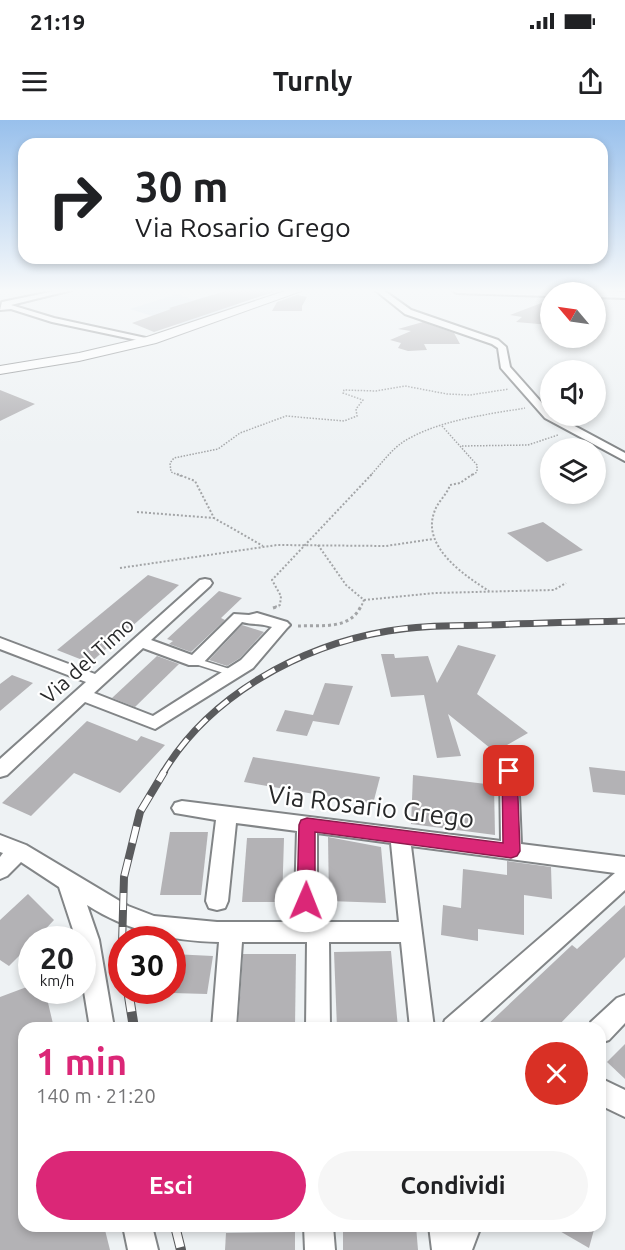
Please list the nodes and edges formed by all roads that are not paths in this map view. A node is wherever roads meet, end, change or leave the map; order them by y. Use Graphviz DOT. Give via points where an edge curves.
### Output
graph roads {
  1 [pos="140,343"];
  2 [pos="496,343"];
  3 [pos="0,370"];
  4 [pos="625,458"];
  5 [pos="205,583"];
  6 [pos="141,642"];
  7 [pos="0,643"];
  8 [pos="195,661"];
  9 [pos="233,673"];
  10 [pos="98,681"];
  11 [pos="83,695"];
  12 [pos="0,770"];
  13 [pos="509,771"];
  14 [pos="182,808"];
  15 [pos="227,814"];
  16 [pos="307,825"];
  17 [pos="399,837"];
  18 [pos="10,847"];
  19 [pos="511,851"];
  20 [pos="625,866"];
  21 [pos="0,870"];
  22 [pos="625,877"];
  23 [pos="69,884"];
  24 [pos="217,901"];
  25 [pos="306,901"];
  26 [pos="231,932"];
  27 [pos="318,932"];
  28 [pos="411,932"];
  29 [pos="625,1006"];
  30 [pos="101,1022"];
  31 [pos="224,1022"];
  32 [pos="318,1022"];
  33 [pos="421,1022"];
  34 [pos="461,1022"];
  35 [pos="606,1025"];
  36 [pos="606,1094"];
  37 [pos="625,1104"];
  38 [pos="139,1232"];
  39 [pos="319,1232"];
  40 [pos="445,1232"];
  41 [pos="464,1232"];
  42 [pos="143,1250"];
  43 [pos="320,1250"];
  44 [pos="447,1250"];
  45 [pos="457,1250"];
  1 -- 3 [label="main road"];
  2 -- 4 [label="street" via="502,347 506,368 541,408 576,433"];
  5 -- 6 [label="street, Via del Timo"];
  6 -- 8 [label="street"];
  6 -- 10 [label="street, Via del Timo"];
  7 -- 10 [label="street"];
  8 -- 9 [label="lane"];
  8 -- 9 [label="street" via="239,617 282,625 247,664"];
  9 -- 11 [label="street" via="155,723"];
  10 -- 11 [label="street, Via del Timo"];
  11 -- 12 [label="street, Via del Timo"];
  13 -- 19 [label="street"];
  14 -- 15 [label="street, Via Rosario Grego"];
  15 -- 16 [label="street, Via Rosario Grego"];
  15 -- 24 [label="street"];
  16 -- 17 [label="street, Via Rosario Grego"];
  16 -- 25 [label="street"];
  17 -- 19 [label="street, Via Rosario Grego"];
  17 -- 28 [label="street"];
  18 -- 21 [label="street"];
  18 -- 23 [label="street"];
  19 -- 20 [label="street, Via Rosario Grego"];
  22 -- 34 [label="street"];
  23 -- 26 [label="street" via="111,910 142,922 178,930"];
  23 -- 30 [label="street" via="88,940"];
  26 -- 27 [label="street"];
  26 -- 31 [label="street"];
  27 -- 28 [label="street"];
  27 -- 32 [label="street"];
  28 -- 33 [label="street"];
  29 -- 35 [label="street"];
  36 -- 37 [label="street"];
  38 -- 42 [label="street"];
  39 -- 43 [label="street"];
  40 -- 44 [label="street"];
  41 -- 45 [label="street"];
}
